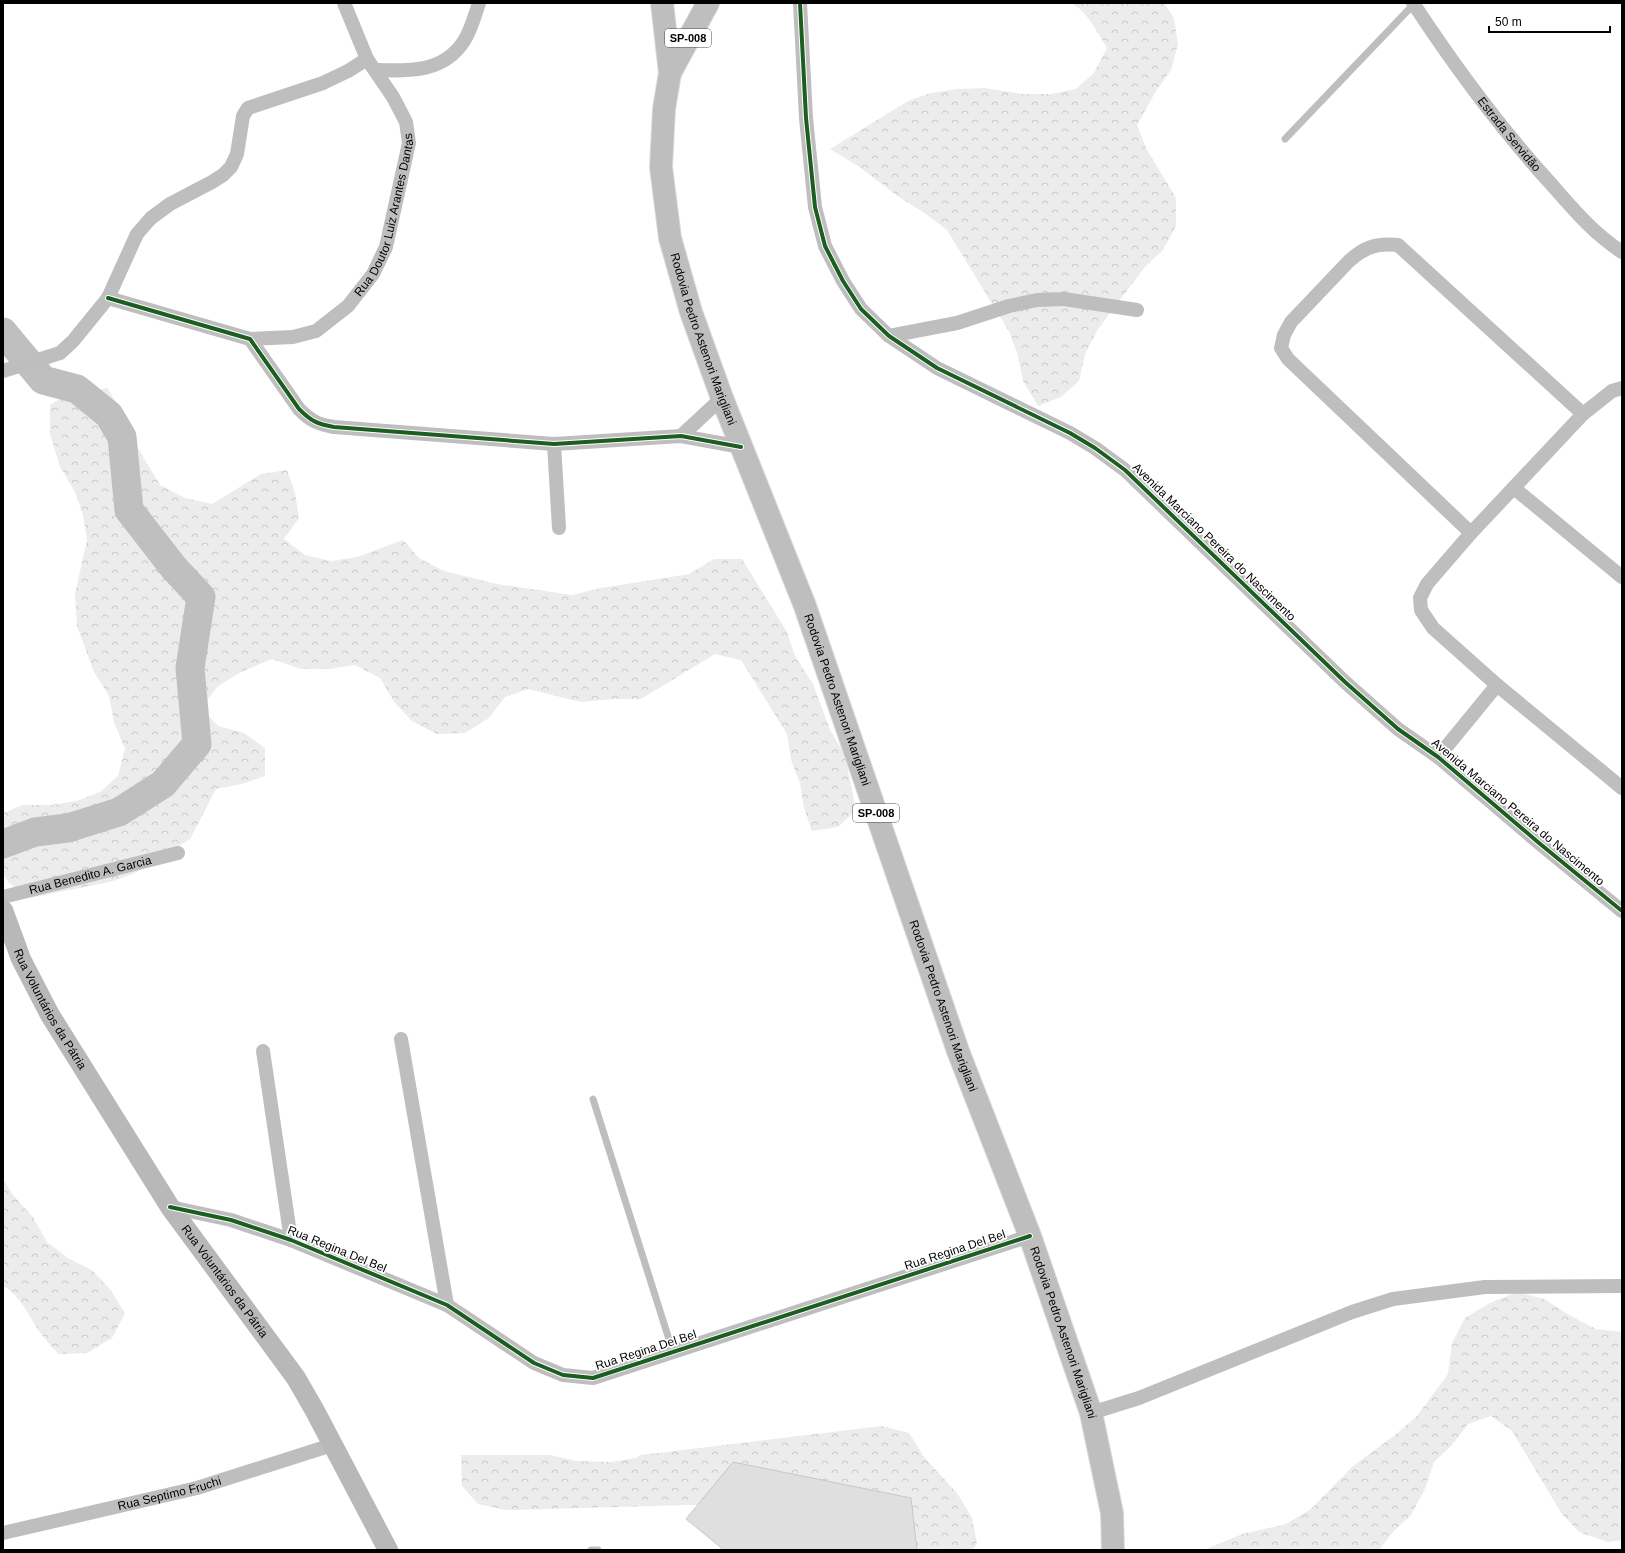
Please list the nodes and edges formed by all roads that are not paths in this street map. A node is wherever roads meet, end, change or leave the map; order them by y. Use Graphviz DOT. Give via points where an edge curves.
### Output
graph roads {
  1 [pos="344,3"];
  2 [pos="479,3"];
  3 [pos="662,3"];
  4 [pos="708,3"];
  5 [pos="800,3"];
  6 [pos="1413,4"];
  7 [pos="371,65"];
  8 [pos="670,73"];
  9 [pos="1285,139"];
  10 [pos="1622,252"];
  11 [pos="108,298"];
  12 [pos="1136,310"];
  13 [pos="889,336"];
  14 [pos="250,339"];
  15 [pos="3,370"];
  16 [pos="1622,388"];
  17 [pos="722,398"];
  18 [pos="1583,414"];
  19 [pos="681,436"];
  20 [pos="554,444"];
  21 [pos="741,447"];
  22 [pos="1514,488"];
  23 [pos="559,528"];
  24 [pos="1471,533"];
  25 [pos="1622,577"];
  26 [pos="1497,685"];
  27 [pos="1438,757"];
  28 [pos="1622,788"];
  29 [pos="178,853"];
  30 [pos="3,897"];
  31 [pos="3,910"];
  32 [pos="1622,911"];
  33 [pos="401,1039"];
  34 [pos="263,1051"];
  35 [pos="593,1099"];
  36 [pos="170,1207"];
  37 [pos="1030,1236"];
  38 [pos="290,1240"];
  39 [pos="1622,1286"];
  40 [pos="448,1305"];
  41 [pos="673,1352"];
  42 [pos="1091,1413"];
  43 [pos="332,1445"];
  44 [pos="3,1533"];
  45 [pos="388,1550"];
  46 [pos="591,1550"];
  47 [pos="598,1550"];
  48 [pos="1113,1550"];
  1 -- 7 [label="street, Rua Doutor Luiz Arantes Dantas"];
  2 -- 7 [label="street" via="465,40 452,56 436,65 419,69 397,71"];
  3 -- 8 [label="main road, Rodovia Pedro Astenori Marigliani / SP-008"];
  4 -- 8 [label="main road, Rodovia Pedro Astenori Marigliani / SP-008"];
  5 -- 13 [label="street, Avenida Marciano Pereira do Nascimento" via="806,125 815,207 823,239 843,281 858,303"];
  6 -- 9 [label="lane"];
  6 -- 10 [label="street, Estrada Servidão" via="1489,112 1520,150 1583,220"];
  7 -- 11 [label="street" via="348,71 323,83 251,106 246,110 237,154 230,166 223,175 170,204 151,218 137,234"];
  7 -- 14 [label="street, Rua Doutor Luiz Arantes Dantas" via="393,97 406,122 409,143 386,247 373,274 348,306 316,331 293,338"];
  8 -- 17 [label="main road, Rodovia Pedro Astenori Marigliani / SP-008" via="664,109 661,167 670,238"];
  11 -- 14 [label="street, Rua Doutor Luiz Arantes Dantas"];
  11 -- 15 [label="street" via="60,353"];
  12 -- 13 [label="street" via="1064,299 1036,300 957,323"];
  13 -- 27 [label="street, Avenida Marciano Pereira do Nascimento" via="937,368 1070,433 1125,470 1345,682 1398,729"];
  14 -- 20 [label="street" via="299,409 308,419 319,424"];
  16 -- 18 [label="street" via="1612,391"];
  17 -- 19 [label="street"];
  17 -- 21 [label="main road, Rodovia Pedro Astenori Marigliani / SP-008"];
  18 -- 22 [label="street"];
  18 -- 24 [label="street" via="1398,245 1371,246 1348,261 1291,322 1284,335 1282,348 1288,360"];
  19 -- 20 [label="street"];
  19 -- 21 [label="street"];
  20 -- 23 [label="street"];
  21 -- 37 [label="main road, Rodovia Pedro Astenori Marigliani / SP-008" via="804,606 958,1051"];
  22 -- 24 [label="street"];
  22 -- 25 [label="street"];
  24 -- 26 [label="street" via="1427,584 1420,598 1421,610 1433,628"];
  26 -- 27 [label="street"];
  26 -- 28 [label="street"];
  27 -- 32 [label="street, Avenida Marciano Pereira do Nascimento"];
  29 -- 30 [label="street, Rua Benedito A. Garcia"];
  31 -- 36 [label="street, Rua Voluntários da Pátria" via="21,959 50,1015"];
  33 -- 40 [label="street"];
  34 -- 38 [label="street, Rua Regina Del Bel"];
  35 -- 41 [label="lane"];
  36 -- 38 [label="street, Rua Regina Del Bel" via="231,1220"];
  36 -- 43 [label="street, Rua Voluntários da Pátria" via="296,1378"];
  37 -- 41 [label="street, Rua Regina Del Bel"];
  37 -- 42 [label="main road, Rodovia Pedro Astenori Marigliani / SP-008"];
  38 -- 40 [label="street, Rua Regina Del Bel"];
  39 -- 42 [label="street" via="1485,1287 1393,1299 1352,1312 1139,1398"];
  40 -- 41 [label="street, Rua Regina Del Bel" via="534,1363 564,1375 593,1378"];
  42 -- 48 [label="main road, Rodovia Pedro Astenori Marigliani / SP-008" via="1112,1513"];
  43 -- 44 [label="street, Rua Septimo Fruchi" via="196,1488"];
  43 -- 45 [label="street, Rua Voluntários da Pátria"];
  46 -- 47 [label="lane"];
}
